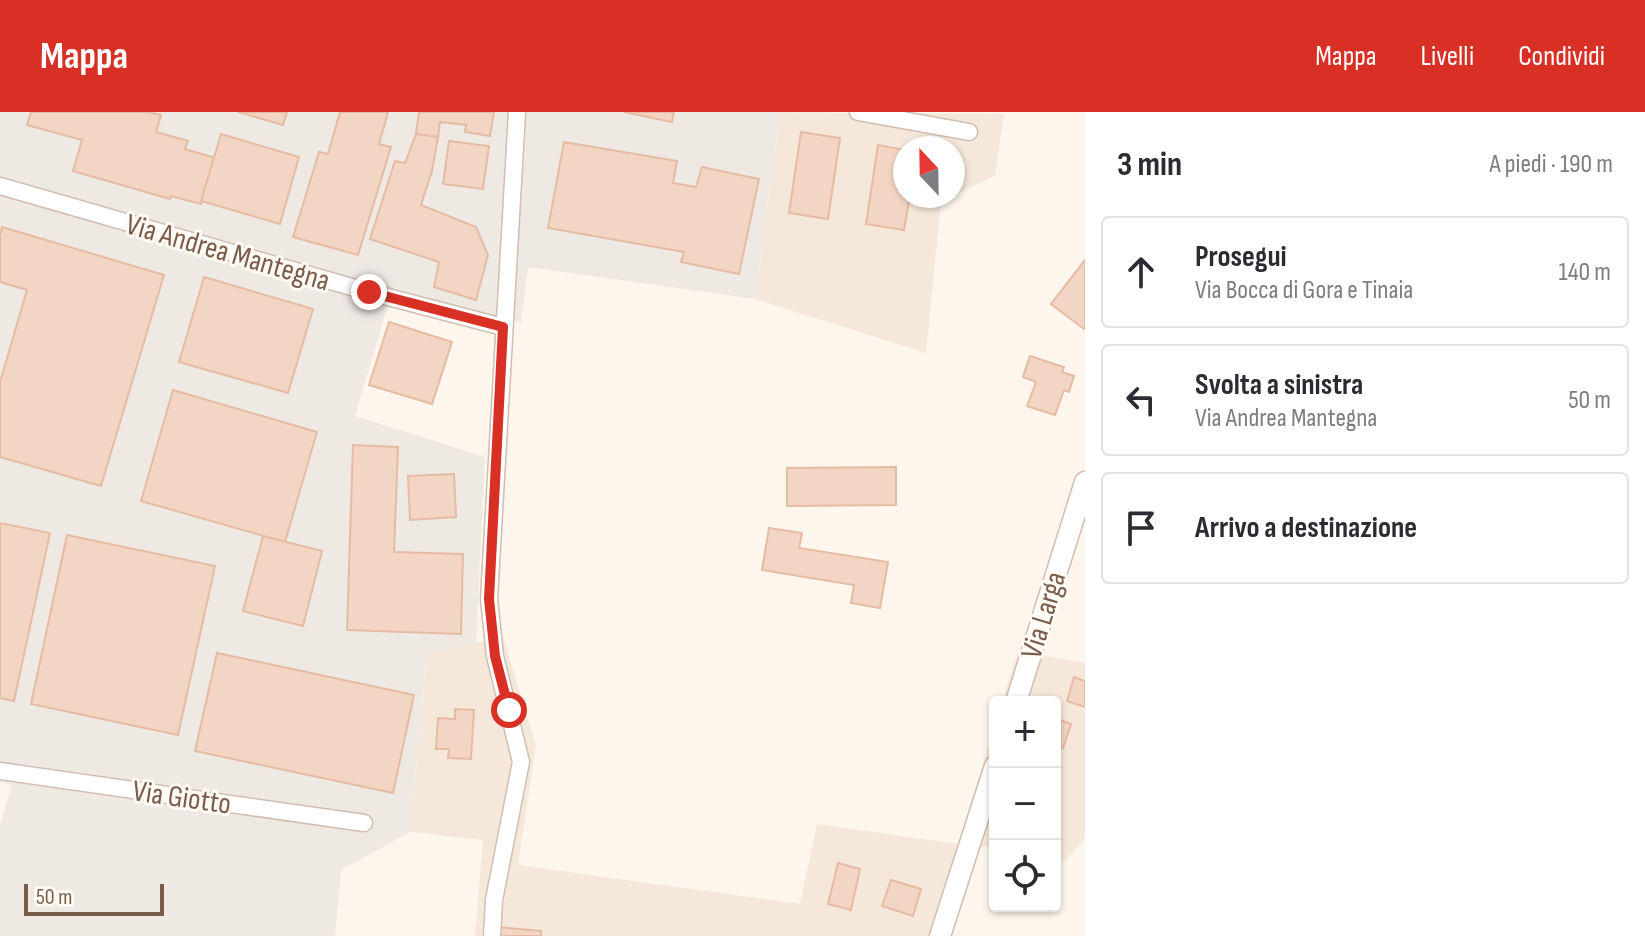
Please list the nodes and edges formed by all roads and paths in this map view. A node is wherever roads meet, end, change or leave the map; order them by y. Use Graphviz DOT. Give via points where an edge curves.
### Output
graph roads {
  1 [pos="517,112"];
  2 [pos="858,112"];
  3 [pos="969,132"];
  4 [pos="0,186"];
  5 [pos="503,327"];
  6 [pos="1085,482"];
  7 [pos="1018,696"];
  8 [pos="994,768"];
  9 [pos="0,771"];
  10 [pos="364,823"];
  11 [pos="492,936"];
  12 [pos="940,936"];
  1 -- 5 [label="street"];
  2 -- 3 [label="street"];
  4 -- 5 [label="street, Via Andrea Mantegna"];
  5 -- 11 [label="street" via="489,599 495,656 521,762"];
  6 -- 7 [label="street, Via Larga"];
  8 -- 12 [label="street"];
  9 -- 10 [label="street, Via Giotto"];
}
